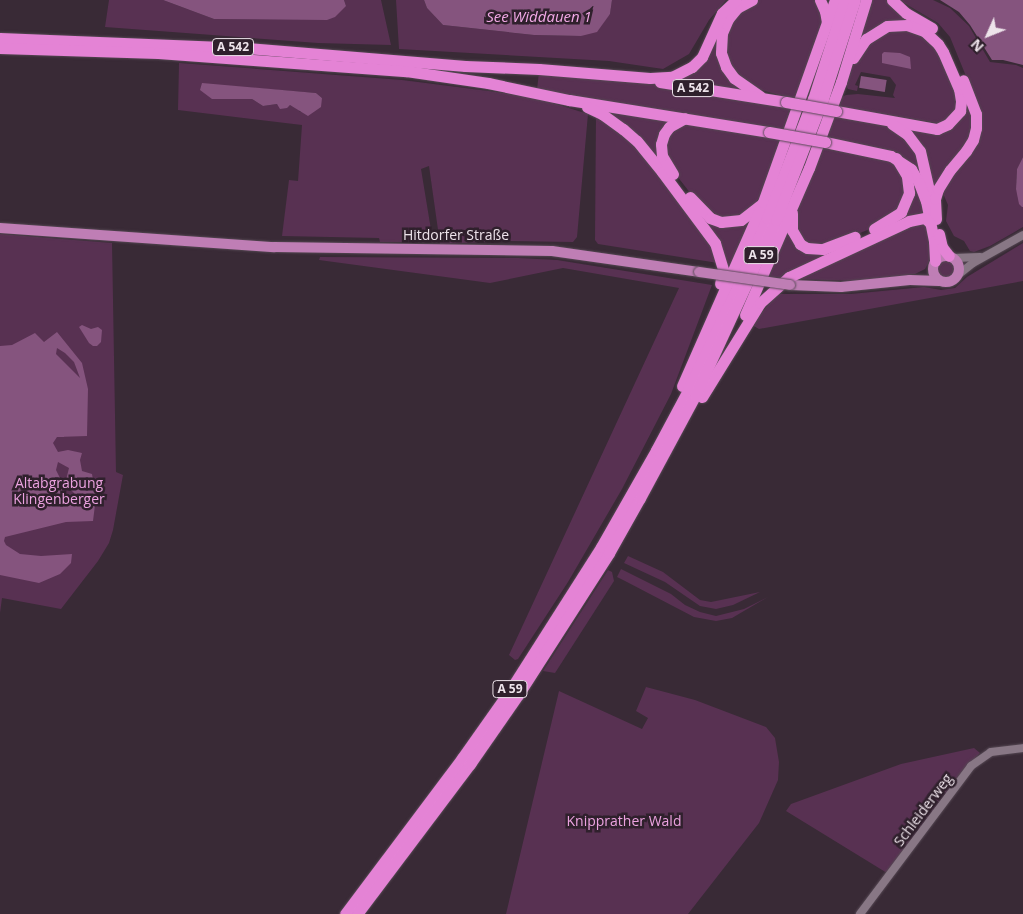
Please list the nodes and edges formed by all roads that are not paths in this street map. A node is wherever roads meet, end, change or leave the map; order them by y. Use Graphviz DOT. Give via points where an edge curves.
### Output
graph roads {
  1 [pos="736,0"];
  2 [pos="752,0"];
  3 [pos="820,0"];
  4 [pos="835,0"];
  5 [pos="845,0"];
  6 [pos="856,0"];
  7 [pos="866,0"];
  8 [pos="892,0"];
  9 [pos="827,26"];
  10 [pos="0,38"];
  11 [pos="0,48"];
  12 [pos="621,75"];
  13 [pos="841,82"];
  14 [pos="766,99"];
  15 [pos="569,100"];
  16 [pos="685,118"];
  17 [pos="883,120"];
  18 [pos="896,158"];
  19 [pos="763,202"];
  20 [pos="792,208"];
  21 [pos="933,221"];
  22 [pos="0,228"];
  23 [pos="1023,235"];
  24 [pos="952,257"];
  25 [pos="984,257"];
  26 [pos="934,264"];
  27 [pos="958,275"];
  28 [pos="910,280"];
  29 [pos="939,281"];
  30 [pos="708,325"];
  31 [pos="731,348"];
  32 [pos="656,450"];
  33 [pos="640,498"];
  34 [pos="1023,748"];
  35 [pos="345,914"];
  36 [pos="357,914"];
  37 [pos="860,914"];
  1 -- 12 [label="highway" via="722,14 702,57 692,67 672,77"];
  2 -- 14 [label="highway" via="737,8 728,19 722,33 721,53 734,78"];
  3 -- 9 [label="highway"];
  4 -- 9 [label="highway"];
  5 -- 32 [label="highway, A 59" via="813,99 767,218 734,294"];
  6 -- 33 [label="highway, A 59" via="823,99 765,246 695,396"];
  7 -- 13 [label="highway"];
  8 -- 21 [label="highway" via="944,40 976,114 973,140 942,179 935,199"];
  9 -- 19 [label="highway"];
  10 -- 12 [label="highway, A 542" via="246,48"];
  11 -- 15 [label="highway, A 542" via="168,53 406,71 488,83"];
  12 -- 14 [label="highway, A 542"];
  13 -- 17 [label="highway" via="859,48 877,31 887,26 908,25 931,36 943,52 959,89 960,111 948,124 937,128"];
  13 -- 20 [label="highway"];
  14 -- 17 [label="highway, A 542, bridge"];
  15 -- 16 [label="highway, A 542"];
  15 -- 30 [label="highway" via="602,114 637,141 715,243 723,270"];
  16 -- 18 [label="highway, A 542, bridge"];
  16 -- 19 [label="highway" via="664,134 662,156 698,208 710,218 727,223 746,217"];
  17 -- 21 [label="highway, A 542" via="907,134 920,151"];
  18 -- 20 [label="highway" via="907,176 910,192 901,212 883,225 833,246 814,250 800,244 796,238 792,230"];
  18 -- 21 [label="highway, A 542" via="915,175"];
  19 -- 30 [label="highway"];
  20 -- 31 [label="highway"];
  21 -- 24 [label="highway, A 542" via="942,246"];
  21 -- 26 [label="highway, A 542"];
  21 -- 31 [label="highway" via="914,219 803,269 760,303"];
  22 -- 28 [label="main road, Hitdorfer Straße, bridge" via="331,250 522,249 583,254 790,285 841,287"];
  23 -- 25 [label="street"];
  24 -- 25 [label="street"];
  24 -- 26 [label="main road" via="941,256"];
  24 -- 27 [label="main road" via="958,264"];
  25 -- 27 [label="street"];
  26 -- 28 [label="main road, Hitdorfer Straße"];
  26 -- 29 [label="main road" via="934,275"];
  27 -- 29 [label="main road" via="948,282"];
  28 -- 29 [label="main road, Hitdorfer Straße"];
  30 -- 32 [label="highway" via="662,429"];
  31 -- 33 [label="highway" via="654,482"];
  32 -- 35 [label="highway, A 59" via="601,547 510,690"];
  33 -- 36 [label="highway, A 59" via="609,553 518,695"];
  34 -- 37 [label="street, Schleiderweg" via="991,752 972,766"];
}
